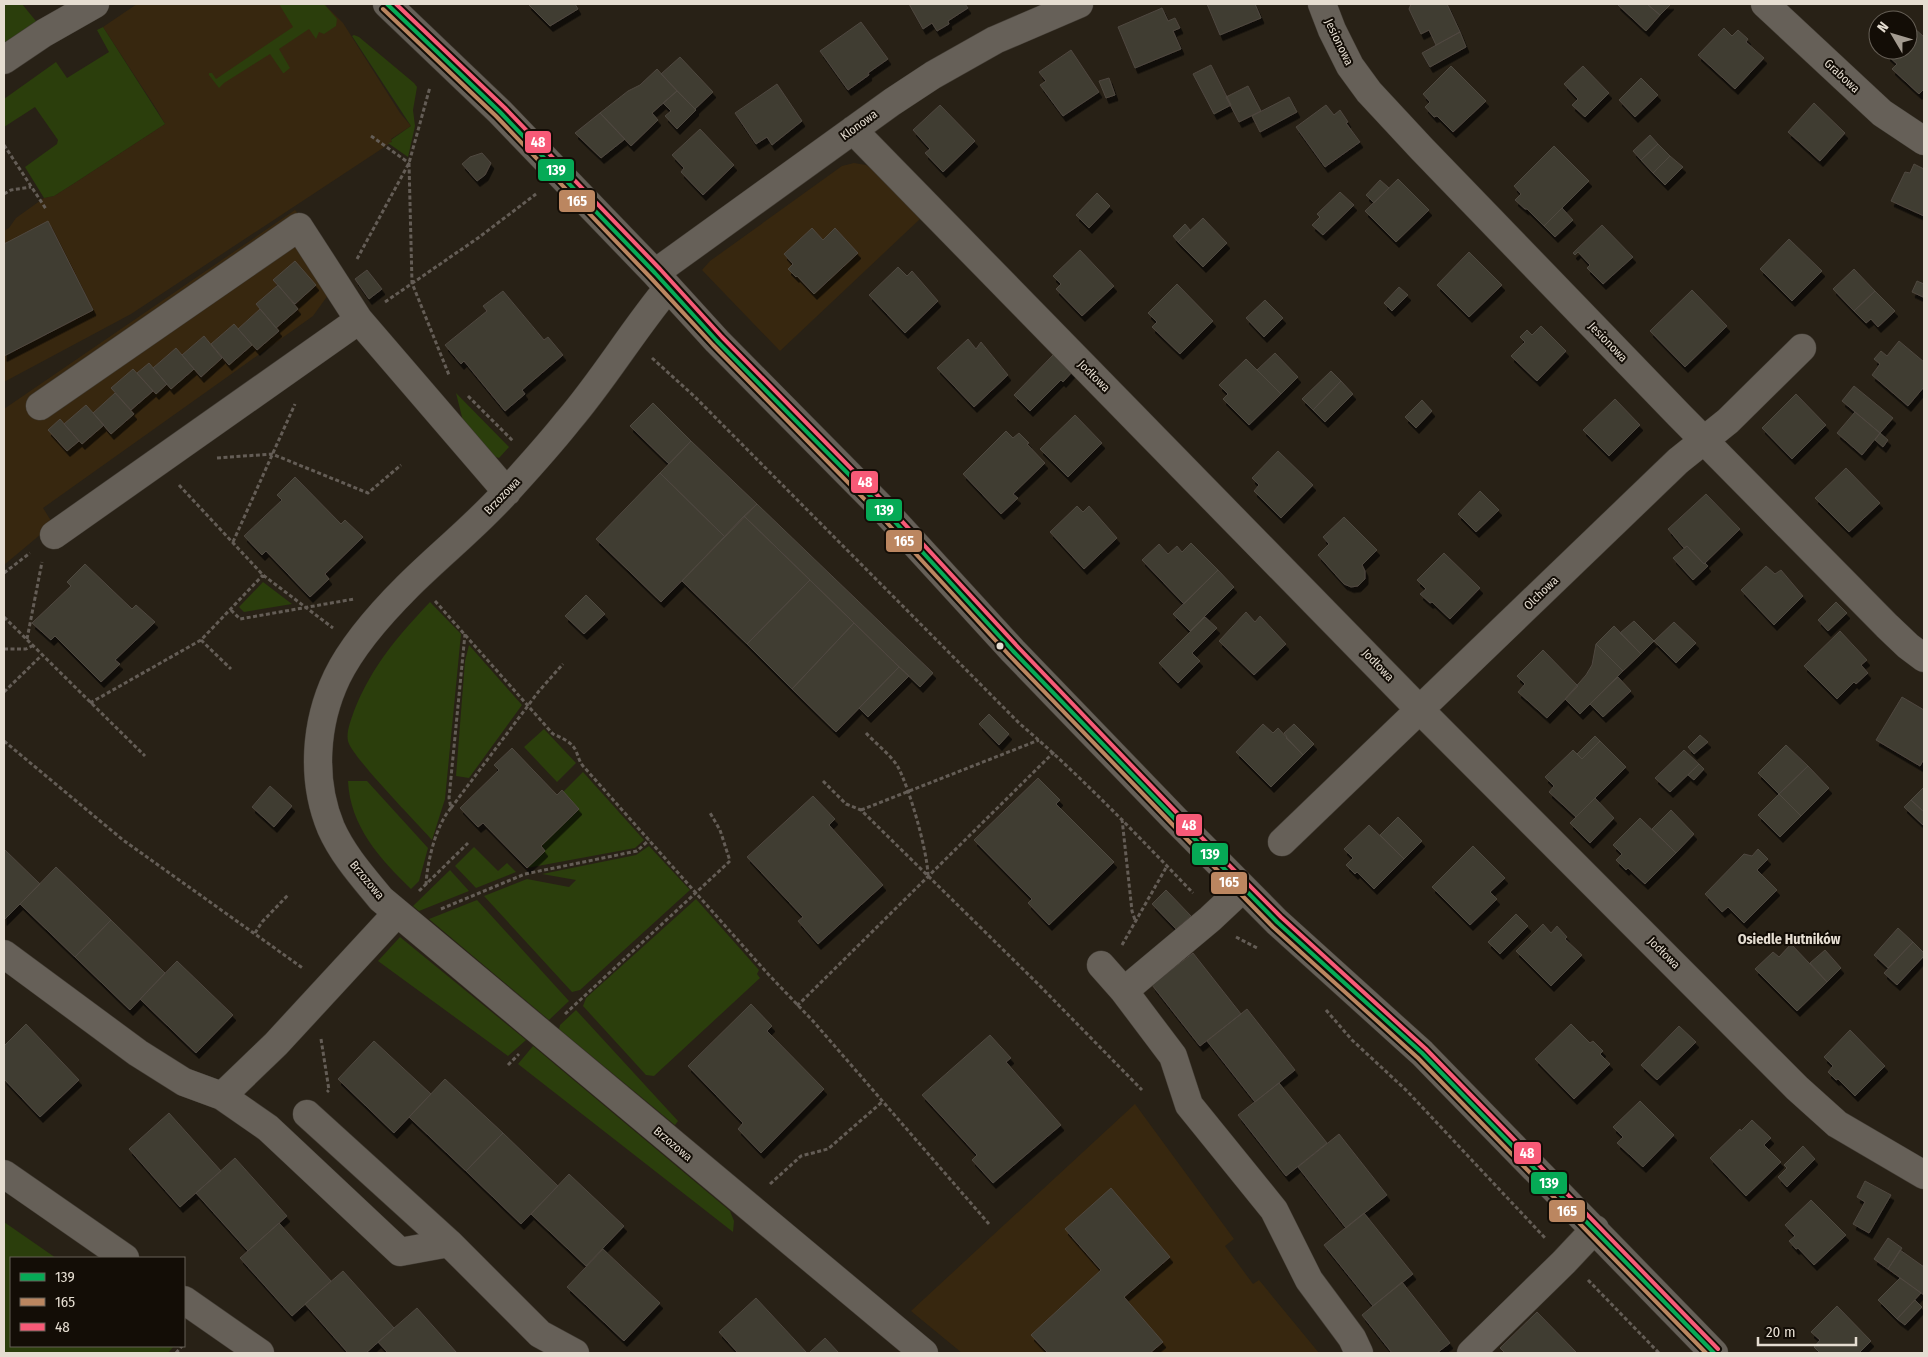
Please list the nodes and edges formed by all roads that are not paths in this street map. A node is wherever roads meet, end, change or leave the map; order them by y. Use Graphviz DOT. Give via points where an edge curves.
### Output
graph roads {
  1 [pos="95,4"];
  2 [pos="1079,4"];
  3 [pos="1322,4"];
  4 [pos="1765,4"];
  5 [pos="392,5"];
  6 [pos="4,60"];
  7 [pos="853,130"];
  8 [pos="1924,141"];
  9 [pos="662,280"];
  10 [pos="359,320"];
  11 [pos="1802,348"];
  12 [pos="40,406"];
  13 [pos="1704,440"];
  14 [pos="507,492"];
  15 [pos="48,547"];
  16 [pos="1924,658"];
  17 [pos="1420,709"];
  18 [pos="1282,842"];
  19 [pos="1243,888"];
  20 [pos="397,913"];
  21 [pos="4,954"];
  22 [pos="222,1096"];
  23 [pos="307,1114"];
  24 [pos="4,1174"];
  25 [pos="1924,1176"];
  26 [pos="1595,1229"];
  27 [pos="448,1242"];
  28 [pos="124,1257"];
  29 [pos="185,1301"];
  30 [pos="260,1353"];
  31 [pos="575,1353"];
  32 [pos="924,1353"];
  33 [pos="1359,1353"];
  34 [pos="1471,1353"];
  35 [pos="1714,1353"];
  1 -- 6 [label="street"];
  2 -- 7 [label="street, Klonowa" via="968,54"];
  3 -- 13 [label="street, Jesionowa" via="1350,66 1369,92"];
  4 -- 8 [label="street, Grabowa" via="1882,113"];
  5 -- 9 [label="street"];
  7 -- 9 [label="street, Klonowa"];
  7 -- 17 [label="street, Jodłowa"];
  9 -- 14 [label="street, Brzozowa" via="569,421"];
  9 -- 19 [label="street"];
  10 -- 12 [label="street" via="299,227"];
  10 -- 14 [label="street"];
  10 -- 15 [label="street" via="158,462"];
  11 -- 13 [label="street, Olchowa" via="1728,421"];
  13 -- 16 [label="street, Jesionowa" via="1887,626"];
  13 -- 17 [label="street, Olchowa" via="1678,460"];
  14 -- 20 [label="street, Brzozowa" via="380,617 337,676 327,702 320,730 318,766 321,800 350,862"];
  17 -- 18 [label="street, Olchowa"];
  17 -- 25 [label="street, Jodłowa" via="1797,1088 1837,1124"];
  19 -- 26 [label="street" via="1422,1053"];
  19 -- 33 [label="street" via="1210,919 1111,976 1172,1056 1189,1105 1274,1210 1309,1280 1352,1338"];
  20 -- 22 [label="street" via="276,1044"];
  20 -- 32 [label="street, Brzozowa"];
  21 -- 22 [label="street" via="138,1053 184,1082"];
  22 -- 27 [label="street" via="268,1128 400,1252"];
  23 -- 27 [label="street"];
  24 -- 28 [label="street"];
  26 -- 34 [label="street"];
  26 -- 35 [label="street"];
  27 -- 31 [label="street" via="540,1334"];
  29 -- 30 [label="street"];
}
